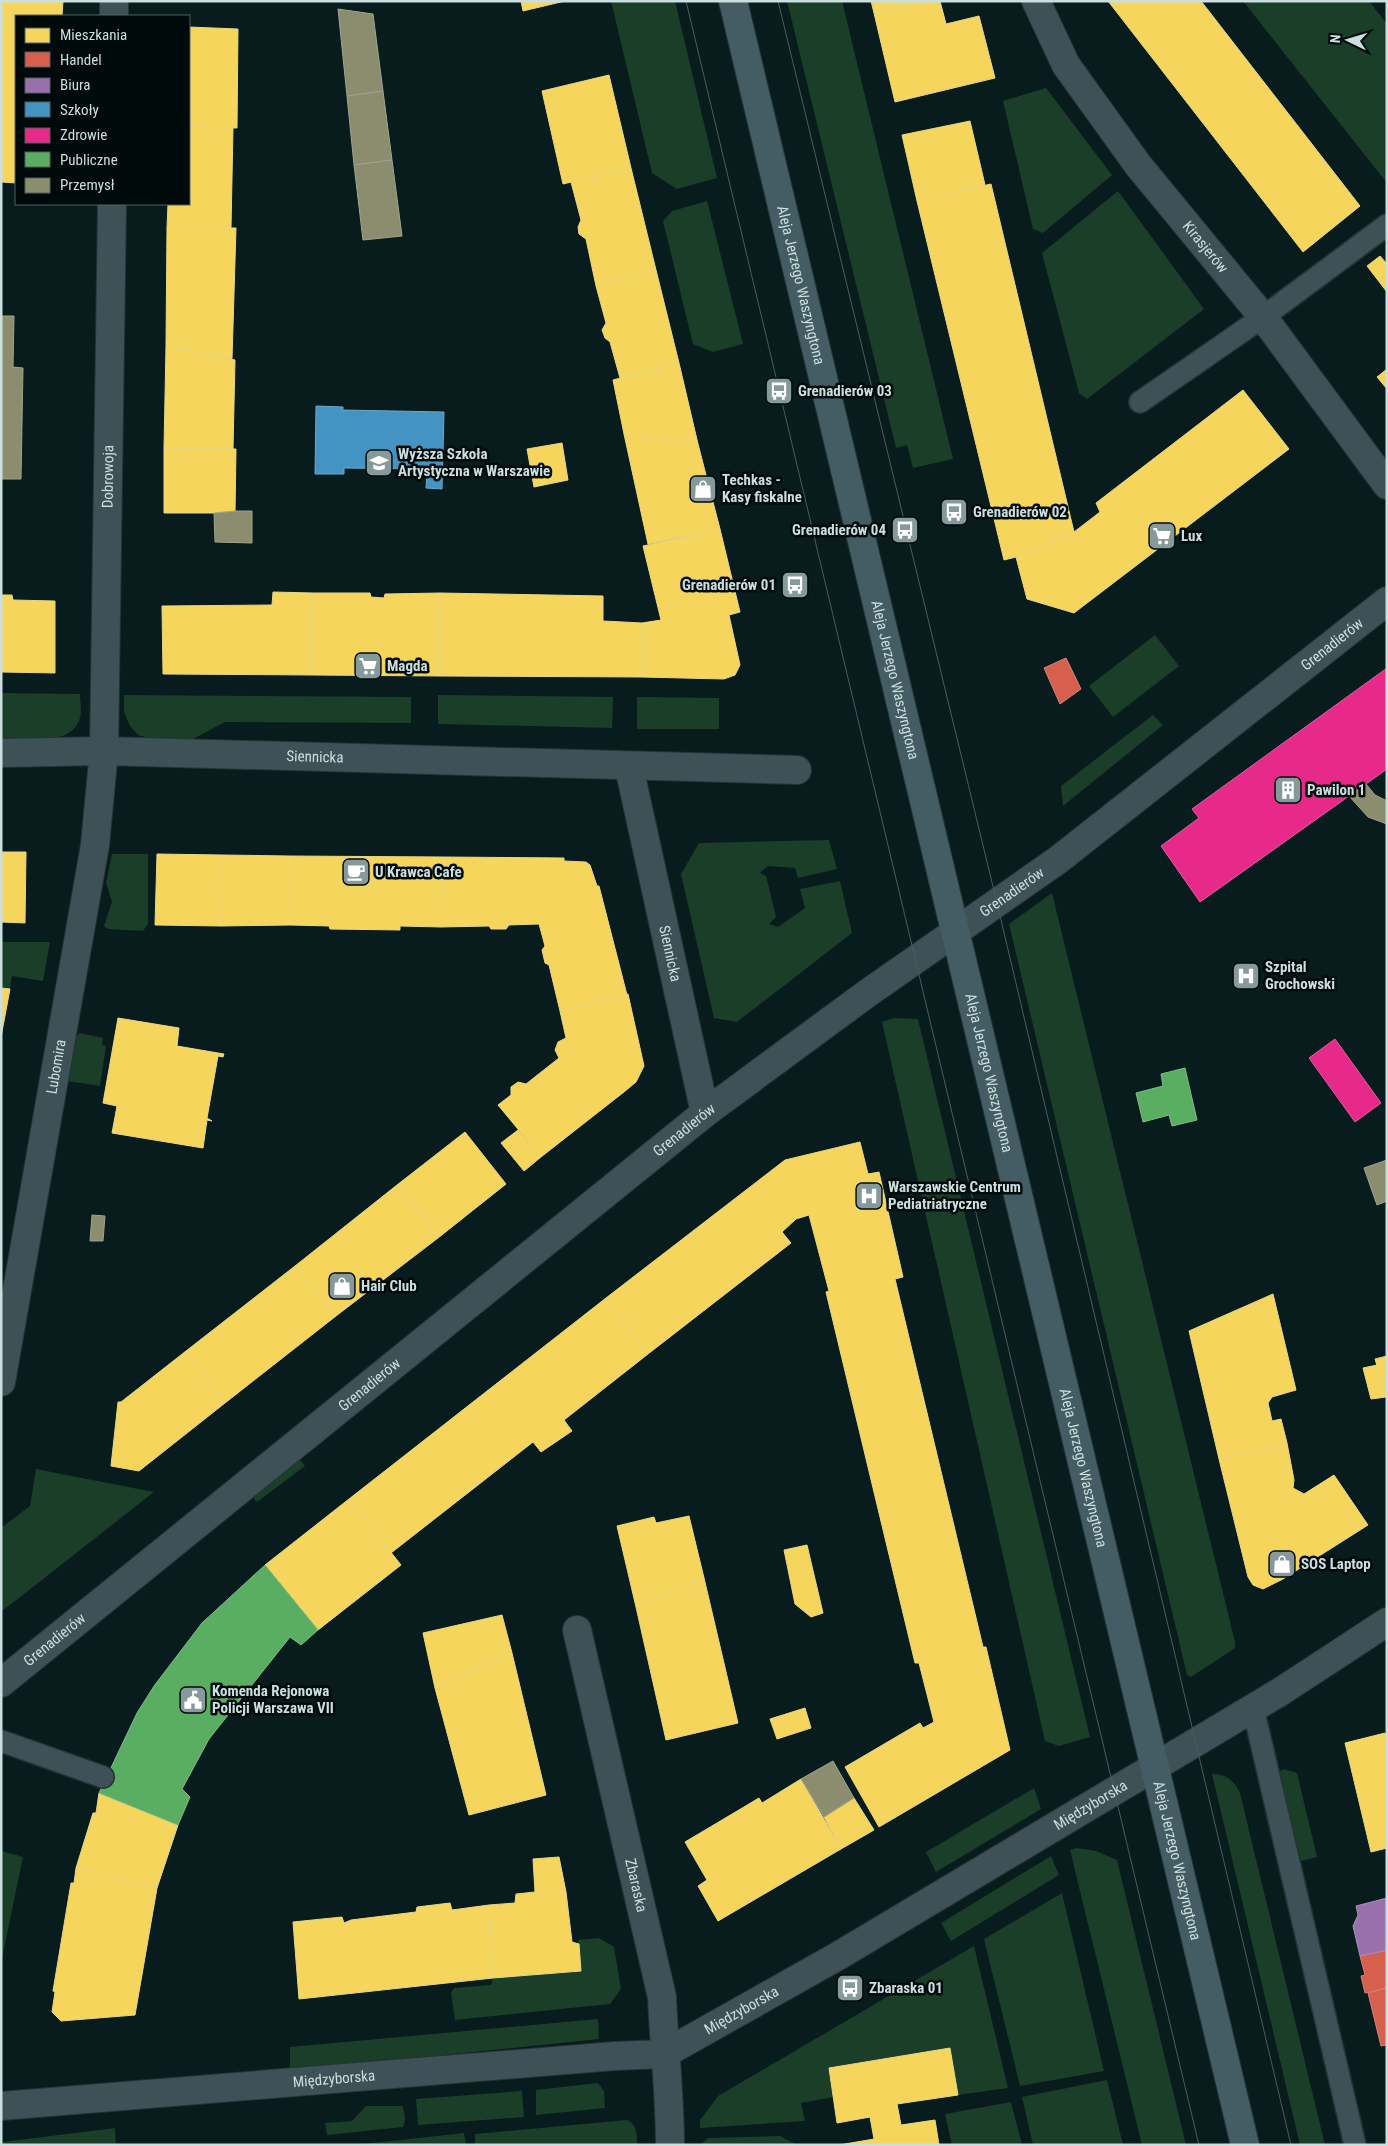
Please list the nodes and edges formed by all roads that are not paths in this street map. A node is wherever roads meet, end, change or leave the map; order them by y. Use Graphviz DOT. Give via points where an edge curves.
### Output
graph roads {
  1 [pos="114,1"];
  2 [pos="733,1"];
  3 [pos="1036,1"];
  4 [pos="114,15"];
  5 [pos="112,205"];
  6 [pos="1387,225"];
  7 [pos="1263,317"];
  8 [pos="1140,402"];
  9 [pos="1387,485"];
  10 [pos="1387,601"];
  11 [pos="104,751"];
  12 [pos="1,753"];
  13 [pos="629,767"];
  14 [pos="797,770"];
  15 [pos="954,933"];
  16 [pos="705,1113"];
  17 [pos="1,1382"];
  18 [pos="1387,1622"];
  19 [pos="577,1630"];
  20 [pos="1,1683"];
  21 [pos="1253,1708"];
  22 [pos="1,1741"];
  23 [pos="1155,1767"];
  24 [pos="103,1776"];
  25 [pos="664,2054"];
  26 [pos="1,2106"];
  27 [pos="670,2145"];
  28 [pos="1245,2145"];
  29 [pos="1355,2145"];
  1 -- 4 [label="street"];
  2 -- 15 [label="main road, Aleja Jerzego Waszyngtona"];
  3 -- 7 [label="street, Kirasjerów" via="1066,66 1138,165"];
  5 -- 11 [label="street, Dobrowoja"];
  6 -- 7 [label="lane"];
  7 -- 8 [label="lane"];
  7 -- 9 [label="street, Kirasjerów"];
  10 -- 15 [label="street, Grenadierów" via="1058,860"];
  11 -- 12 [label="street, Siennicka"];
  11 -- 13 [label="street, Siennicka"];
  11 -- 17 [label="street, Lubomira" via="95,845"];
  13 -- 14 [label="street, Siennicka"];
  13 -- 16 [label="street, Siennicka"];
  15 -- 16 [label="street, Grenadierów"];
  15 -- 23 [label="main road, Aleja Jerzego Waszyngtona"];
  16 -- 20 [label="street, Grenadierów"];
  18 -- 21 [label="street, Międzyborska"];
  19 -- 25 [label="street, Zbaraska" via="662,1997"];
  21 -- 23 [label="street, Międzyborska"];
  21 -- 29 [label="lane"];
  22 -- 24 [label="lane"];
  23 -- 25 [label="street, Międzyborska" via="838,1956"];
  23 -- 28 [label="main road, Aleja Jerzego Waszyngtona"];
  25 -- 26 [label="street, Międzyborska"];
  25 -- 27 [label="street, Zbaraska" via="670,2107"];
}
